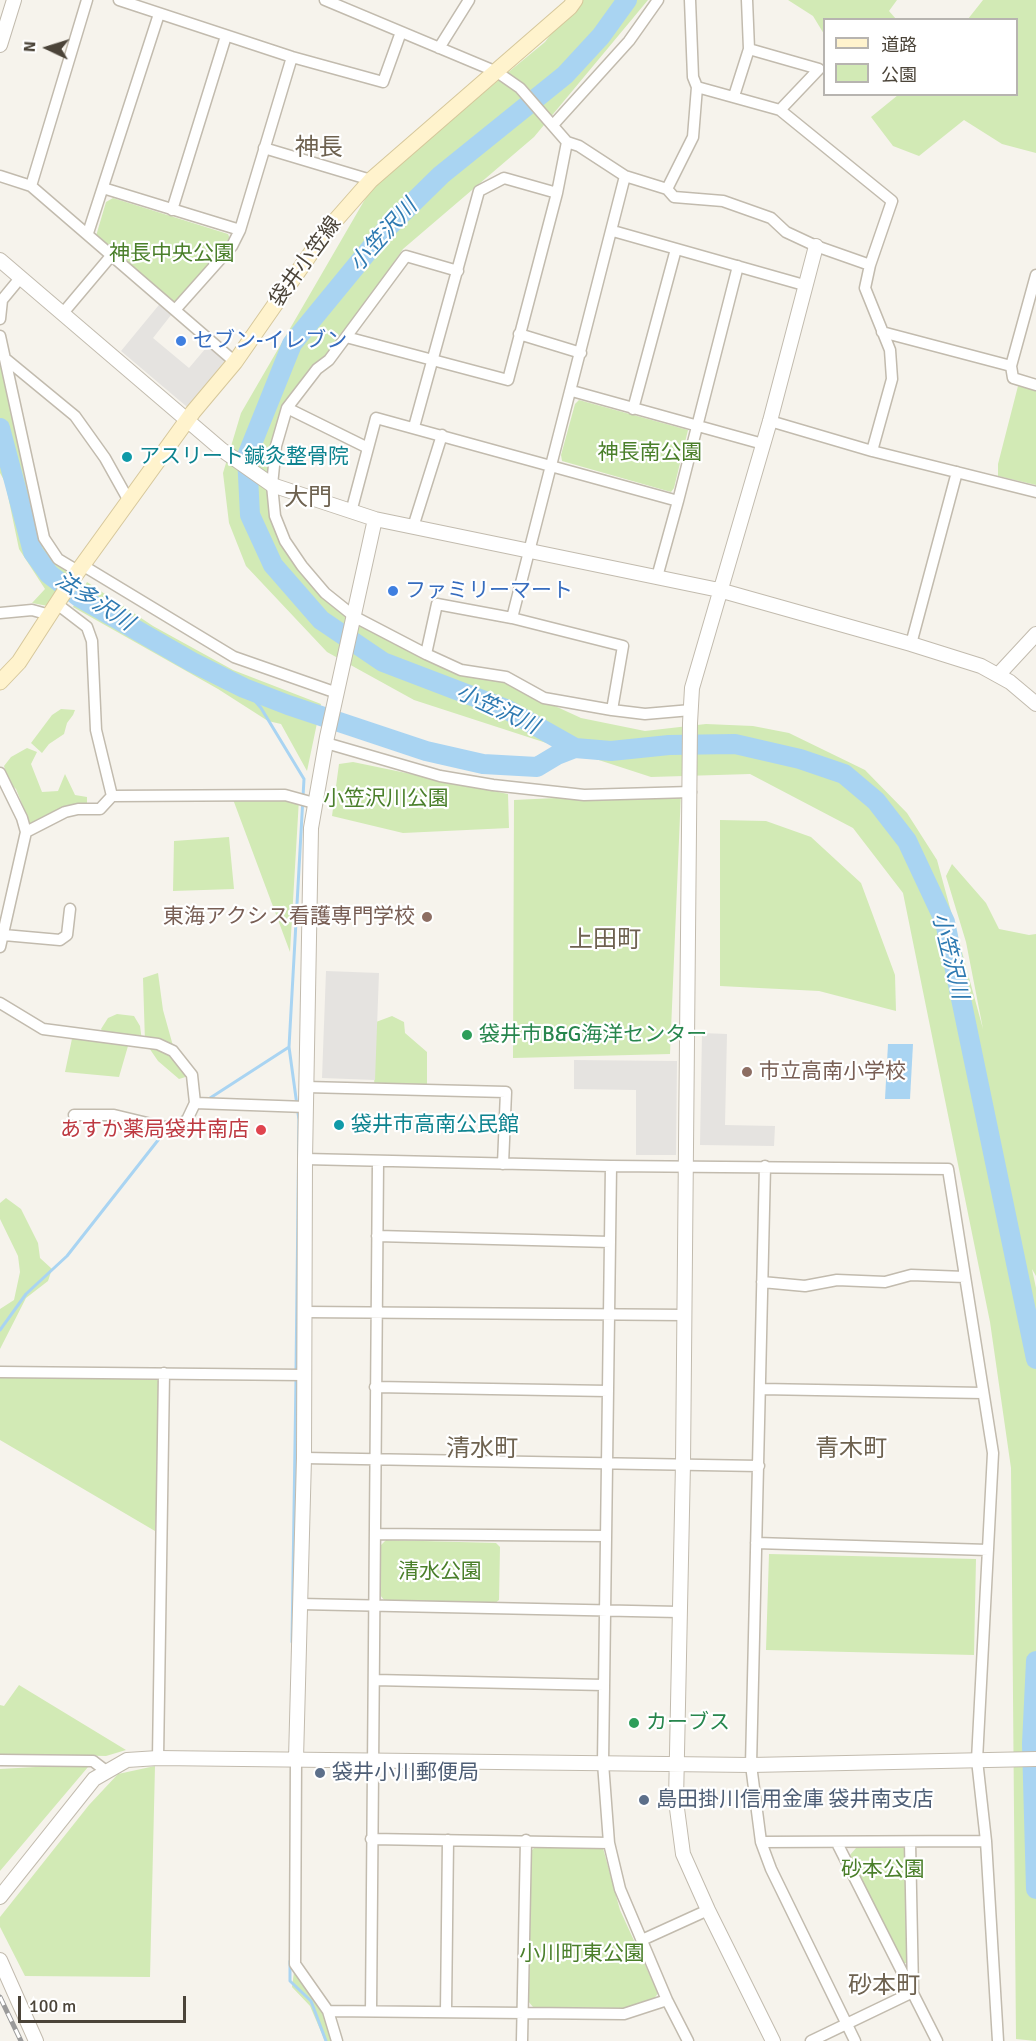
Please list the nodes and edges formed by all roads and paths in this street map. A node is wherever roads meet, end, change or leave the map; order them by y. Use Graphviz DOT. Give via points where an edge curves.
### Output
graph roads {
  1 [pos="14,0"];
  2 [pos="87,0"];
  3 [pos="119,0"];
  4 [pos="325,0"];
  5 [pos="469,0"];
  6 [pos="575,0"];
  7 [pos="658,0"];
  8 [pos="690,0"];
  9 [pos="747,0"];
  10 [pos="159,14"];
  11 [pos="401,32"];
  12 [pos="226,36"];
  13 [pos="0,45"];
  14 [pos="439,48"];
  15 [pos="749,49"];
  16 [pos="292,57"];
  17 [pos="497,72"];
  18 [pos="697,87"];
  19 [pos="734,96"];
  20 [pos="780,110"];
  21 [pos="551,123"];
  22 [pos="567,142"];
  23 [pos="264,148"];
  24 [pos="0,176"];
  25 [pos="625,176"];
  26 [pos="371,180"];
  27 [pos="31,186"];
  28 [pos="104,188"];
  29 [pos="667,189"];
  30 [pos="557,193"];
  31 [pos="172,210"];
  32 [pos="240,230"];
  33 [pos="613,231"];
  34 [pos="88,233"];
  35 [pos="816,246"];
  36 [pos="676,249"];
  37 [pos="111,256"];
  38 [pos="0,260"];
  39 [pos="870,265"];
  40 [pos="738,266"];
  41 [pos="458,271"];
  42 [pos="1036,274"];
  43 [pos="21,277"];
  44 [pos="804,285"];
  45 [pos="175,310"];
  46 [pos="63,313"];
  47 [pos="0,319"];
  48 [pos="882,332"];
  49 [pos="519,334"];
  50 [pos="0,336"];
  51 [pos="346,337"];
  52 [pos="581,353"];
  53 [pos="7,360"];
  54 [pos="433,360"];
  55 [pos="235,362"];
  56 [pos="1011,366"];
  57 [pos="1036,385"];
  58 [pos="572,391"];
  59 [pos="287,408"];
  60 [pos="633,409"];
  61 [pos="189,420"];
  62 [pos="770,422"];
  63 [pos="696,426"];
  64 [pos="414,427"];
  65 [pos="442,435"];
  66 [pos="763,444"];
  67 [pos="368,448"];
  68 [pos="872,452"];
  69 [pos="553,465"];
  70 [pos="957,472"];
  71 [pos="270,484"];
  72 [pos="1036,492"];
  73 [pos="129,501"];
  74 [pos="678,501"];
  75 [pos="351,512"];
  76 [pos="375,519"];
  77 [pos="413,527"];
  78 [pos="528,552"];
  79 [pos="79,570"];
  80 [pos="657,578"];
  81 [pos="719,590"];
  82 [pos="56,606"];
  83 [pos="0,614"];
  84 [pos="512,618"];
  85 [pos="354,619"];
  86 [pos="1036,634"];
  87 [pos="911,644"];
  88 [pos="426,654"];
  89 [pos="998,675"];
  90 [pos="0,682"];
  91 [pos="336,699"];
  92 [pos="1036,704"];
  93 [pos="612,710"];
  94 [pos="691,716"];
  95 [pos="327,740"];
  96 [pos="0,773"];
  97 [pos="691,788"];
  98 [pos="112,796"];
  99 [pos="314,803"];
  100 [pos="26,832"];
  101 [pos="70,909"];
  102 [pos="4,935"];
  103 [pos="0,946"];
  104 [pos="0,1003"];
  105 [pos="306,1087"];
  106 [pos="195,1103"];
  107 [pos="306,1107"];
  108 [pos="74,1115"];
  109 [pos="305,1159"];
  110 [pos="378,1162"];
  111 [pos="503,1164"];
  112 [pos="611,1166"];
  113 [pos="765,1166"];
  114 [pos="686,1167"];
  115 [pos="377,1236"];
  116 [pos="610,1242"];
  117 [pos="965,1277"];
  118 [pos="762,1282"];
  119 [pos="305,1312"];
  120 [pos="376,1312"];
  121 [pos="609,1313"];
  122 [pos="685,1316"];
  123 [pos="0,1372"];
  124 [pos="164,1373"];
  125 [pos="304,1375"];
  126 [pos="375,1386"];
  127 [pos="761,1389"];
  128 [pos="608,1391"];
  129 [pos="983,1393"];
  130 [pos="304,1458"];
  131 [pos="374,1459"];
  132 [pos="607,1461"];
  133 [pos="683,1463"];
  134 [pos="759,1466"];
  135 [pos="375,1534"];
  136 [pos="606,1536"];
  137 [pos="756,1543"];
  138 [pos="988,1550"];
  139 [pos="300,1604"];
  140 [pos="373,1606"];
  141 [pos="605,1611"];
  142 [pos="679,1612"];
  143 [pos="374,1680"];
  144 [pos="604,1685"];
  145 [pos="158,1758"];
  146 [pos="1036,1758"];
  147 [pos="296,1759"];
  148 [pos="0,1760"];
  149 [pos="373,1760"];
  150 [pos="981,1760"];
  151 [pos="603,1763"];
  152 [pos="676,1764"];
  153 [pos="751,1765"];
  154 [pos="106,1771"];
  155 [pos="371,1839"];
  156 [pos="448,1840"];
  157 [pos="526,1840"];
  158 [pos="986,1841"];
  159 [pos="761,1842"];
  160 [pos="910,1842"];
  161 [pos="609,1843"];
  162 [pos="837,1844"];
  163 [pos="0,1897"];
  164 [pos="708,1910"];
  165 [pos="642,1940"];
  166 [pos="0,1960"];
  167 [pos="913,1992"];
  168 [pos="667,2000"];
  169 [pos="371,2010"];
  170 [pos="328,2011"];
  171 [pos="446,2011"];
  172 [pos="522,2013"];
  173 [pos="845,2022"];
  174 [pos="36,2041"];
  175 [pos="337,2041"];
  176 [pos="522,2041"];
  177 [pos="688,2041"];
  178 [pos="773,2041"];
  179 [pos="811,2041"];
  180 [pos="855,2041"];
  181 [pos="937,2041"];
  182 [pos="998,2041"];
  1 -- 13 [label="street"];
  2 -- 27 [label="street"];
  3 -- 10 [label="street"];
  4 -- 11 [label="street"];
  5 -- 14 [label="street"];
  6 -- 17 [label="main road, 袋井小笠線"];
  7 -- 21 [label="street" via="628,41"];
  8 -- 18 [label="street" via="693,77"];
  9 -- 15 [label="street"];
  10 -- 12 [label="street"];
  10 -- 28 [label="street"];
  11 -- 14 [label="street"];
  11 -- 16 [label="street" via="383,82"];
  12 -- 16 [label="street"];
  12 -- 31 [label="street"];
  14 -- 17 [label="street"];
  15 -- 19 [label="street"];
  15 -- 20 [label="street" via="819,69"];
  16 -- 23 [label="street"];
  17 -- 21 [label="street" via="520,88"];
  17 -- 26 [label="main road, 袋井小笠線"];
  18 -- 19 [label="street"];
  18 -- 29 [label="street" via="693,137"];
  19 -- 20 [label="street"];
  20 -- 39 [label="street" via="892,201"];
  21 -- 22 [label="street"];
  22 -- 25 [label="street"];
  22 -- 30 [label="street"];
  23 -- 26 [label="street"];
  23 -- 32 [label="street"];
  24 -- 27 [label="street"];
  25 -- 29 [label="street"];
  25 -- 33 [label="street"];
  26 -- 55 [label="main road, 袋井小笠線" via="327,230"];
  27 -- 34 [label="street"];
  28 -- 31 [label="street"];
  28 -- 34 [label="street"];
  29 -- 35 [label="street" via="674,197 723,201 771,218 786,232"];
  30 -- 41 [label="street" via="504,178 478,191"];
  30 -- 49 [label="street"];
  31 -- 32 [label="street"];
  32 -- 45 [label="street" via="232,246"];
  33 -- 36 [label="street"];
  33 -- 52 [label="street"];
  34 -- 37 [label="street"];
  35 -- 39 [label="street"];
  35 -- 44 [label="street"];
  36 -- 40 [label="street"];
  36 -- 60 [label="street"];
  37 -- 45 [label="street"];
  37 -- 46 [label="street"];
  38 -- 43 [label="street"];
  39 -- 48 [label="street" via="865,288"];
  40 -- 44 [label="street"];
  40 -- 63 [label="street"];
  41 -- 51 [label="street" via="406,256"];
  41 -- 54 [label="street"];
  42 -- 56 [label="street"];
  43 -- 46 [label="street"];
  43 -- 47 [label="street" via="2,300"];
  44 -- 62 [label="street"];
  45 -- 55 [label="street"];
  46 -- 61 [label="street"];
  48 -- 56 [label="street"];
  48 -- 68 [label="street" via="890,350 892,379"];
  49 -- 52 [label="street"];
  49 -- 54 [label="street" via="508,380"];
  50 -- 53 [label="street"];
  51 -- 54 [label="street"];
  51 -- 59 [label="street"];
  52 -- 58 [label="street"];
  53 -- 73 [label="street" via="75,416"];
  53 -- 79 [label="street" via="44,538 58,559"];
  54 -- 64 [label="street"];
  55 -- 61 [label="main road, 袋井小笠線"];
  56 -- 57 [label="street" via="1013,378"];
  58 -- 60 [label="street"];
  58 -- 69 [label="street"];
  59 -- 67 [label="street"];
  59 -- 71 [label="street"];
  60 -- 63 [label="street"];
  61 -- 71 [label="street" via="222,450"];
  61 -- 73 [label="main road, 袋井小笠線"];
  62 -- 66 [label="street"];
  62 -- 68 [label="street"];
  63 -- 66 [label="street"];
  63 -- 74 [label="street"];
  64 -- 65 [label="street"];
  64 -- 67 [label="street" via="376,418"];
  65 -- 69 [label="street"];
  65 -- 77 [label="street"];
  66 -- 81 [label="street"];
  67 -- 75 [label="street"];
  68 -- 70 [label="street"];
  69 -- 74 [label="street"];
  69 -- 78 [label="street"];
  70 -- 72 [label="street"];
  70 -- 87 [label="street"];
  71 -- 75 [label="street"];
  71 -- 85 [label="street" via="275,516 285,541 325,593"];
  73 -- 79 [label="main road, 袋井小笠線"];
  74 -- 80 [label="street"];
  75 -- 76 [label="street"];
  76 -- 77 [label="street"];
  76 -- 85 [label="street"];
  77 -- 78 [label="street"];
  78 -- 80 [label="street"];
  78 -- 84 [label="street"];
  79 -- 82 [label="main road, 袋井小笠線"];
  79 -- 91 [label="street" via="234,657"];
  80 -- 81 [label="street"];
  81 -- 87 [label="street"];
  81 -- 94 [label="street" via="692,688"];
  82 -- 83 [label="street"];
  82 -- 90 [label="main road, 袋井小笠線" via="19,662"];
  82 -- 98 [label="street" via="87,627 92,641 96,730"];
  84 -- 88 [label="street" via="437,604"];
  84 -- 93 [label="street" via="623,646"];
  85 -- 88 [label="street"];
  85 -- 91 [label="street"];
  86 -- 89 [label="street"];
  87 -- 89 [label="street"];
  88 -- 93 [label="street" via="461,670 506,677 544,698"];
  89 -- 92 [label="street"];
  91 -- 95 [label="street"];
  93 -- 94 [label="street"];
  94 -- 97 [label="street"];
  95 -- 97 [label="street" via="440,776 493,785 584,795"];
  95 -- 99 [label="street"];
  96 -- 100 [label="street"];
  97 -- 114 [label="street"];
  98 -- 99 [label="street" via="285,795"];
  98 -- 100 [label="street" via="100,809 65,812"];
  99 -- 105 [label="street"];
  100 -- 102 [label="street"];
  101 -- 102 [label="street" via="67,935 60,940"];
  102 -- 103 [label="street"];
  104 -- 106 [label="street" via="43,1029 159,1044 173,1051 192,1075"];
  105 -- 107 [label="street"];
  105 -- 111 [label="street" via="506,1092"];
  106 -- 107 [label="street"];
  106 -- 108 [label="street" via="190,1116 177,1126 164,1127 114,1115"];
  107 -- 109 [label="street"];
  109 -- 110 [label="street"];
  109 -- 119 [label="street"];
  110 -- 111 [label="street"];
  110 -- 115 [label="street"];
  111 -- 112 [label="street"];
  112 -- 114 [label="street"];
  112 -- 116 [label="street"];
  113 -- 114 [label="street"];
  113 -- 117 [label="street" via="948,1169"];
  113 -- 118 [label="street"];
  114 -- 122 [label="street"];
  115 -- 116 [label="street"];
  115 -- 120 [label="street"];
  116 -- 121 [label="street"];
  117 -- 118 [label="street" via="911,1275 885,1281 837,1280 805,1286"];
  117 -- 129 [label="street"];
  118 -- 127 [label="street"];
  119 -- 120 [label="street"];
  119 -- 125 [label="street"];
  120 -- 121 [label="street"];
  120 -- 126 [label="street"];
  121 -- 122 [label="street"];
  121 -- 128 [label="street"];
  122 -- 133 [label="street"];
  123 -- 124 [label="street"];
  124 -- 125 [label="street"];
  124 -- 145 [label="street"];
  125 -- 130 [label="street"];
  126 -- 128 [label="street"];
  126 -- 131 [label="street"];
  127 -- 129 [label="street"];
  127 -- 134 [label="street"];
  128 -- 132 [label="street"];
  129 -- 138 [label="street" via="993,1453"];
  130 -- 131 [label="street"];
  130 -- 139 [label="street"];
  131 -- 132 [label="street"];
  131 -- 135 [label="street"];
  132 -- 133 [label="street"];
  132 -- 136 [label="street"];
  133 -- 134 [label="street"];
  133 -- 142 [label="street"];
  134 -- 137 [label="street"];
  135 -- 136 [label="street"];
  135 -- 140 [label="street"];
  136 -- 141 [label="street"];
  137 -- 138 [label="street"];
  137 -- 153 [label="street"];
  138 -- 150 [label="street"];
  139 -- 140 [label="street"];
  139 -- 147 [label="street"];
  140 -- 141 [label="street"];
  140 -- 143 [label="street"];
  141 -- 142 [label="street"];
  141 -- 144 [label="street"];
  142 -- 152 [label="street"];
  143 -- 144 [label="street"];
  143 -- 149 [label="street"];
  144 -- 151 [label="street"];
  145 -- 147 [label="street"];
  145 -- 154 [label="street" via="127,1760"];
  146 -- 150 [label="street"];
  147 -- 149 [label="street"];
  147 -- 170 [label="street" via="295,1964"];
  148 -- 154 [label="street" via="93,1761"];
  149 -- 151 [label="street"];
  149 -- 155 [label="street"];
  150 -- 153 [label="street"];
  150 -- 158 [label="street"];
  151 -- 152 [label="street"];
  151 -- 161 [label="street"];
  152 -- 153 [label="street"];
  152 -- 164 [label="street" via="676,1801 684,1854"];
  153 -- 159 [label="street"];
  154 -- 163 [label="street" via="70,1807"];
  155 -- 156 [label="street"];
  155 -- 169 [label="street"];
  156 -- 157 [label="street"];
  156 -- 171 [label="street"];
  157 -- 161 [label="street"];
  157 -- 172 [label="street"];
  158 -- 160 [label="street"];
  158 -- 182 [label="street"];
  159 -- 162 [label="street"];
  159 -- 173 [label="street"];
  160 -- 162 [label="street"];
  160 -- 167 [label="street"];
  161 -- 165 [label="street" via="620,1889"];
  162 -- 167 [label="street"];
  164 -- 165 [label="street"];
  164 -- 178 [label="street"];
  165 -- 168 [label="street"];
  166 -- 174 [label="street"];
  167 -- 173 [label="street"];
  167 -- 181 [label="street"];
  168 -- 172 [label="street" via="624,2014"];
  168 -- 177 [label="street"];
  169 -- 170 [label="street"];
  169 -- 171 [label="street"];
  170 -- 175 [label="street"];
  171 -- 172 [label="street"];
  172 -- 176 [label="street"];
  173 -- 179 [label="street"];
  173 -- 180 [label="street"];
}
